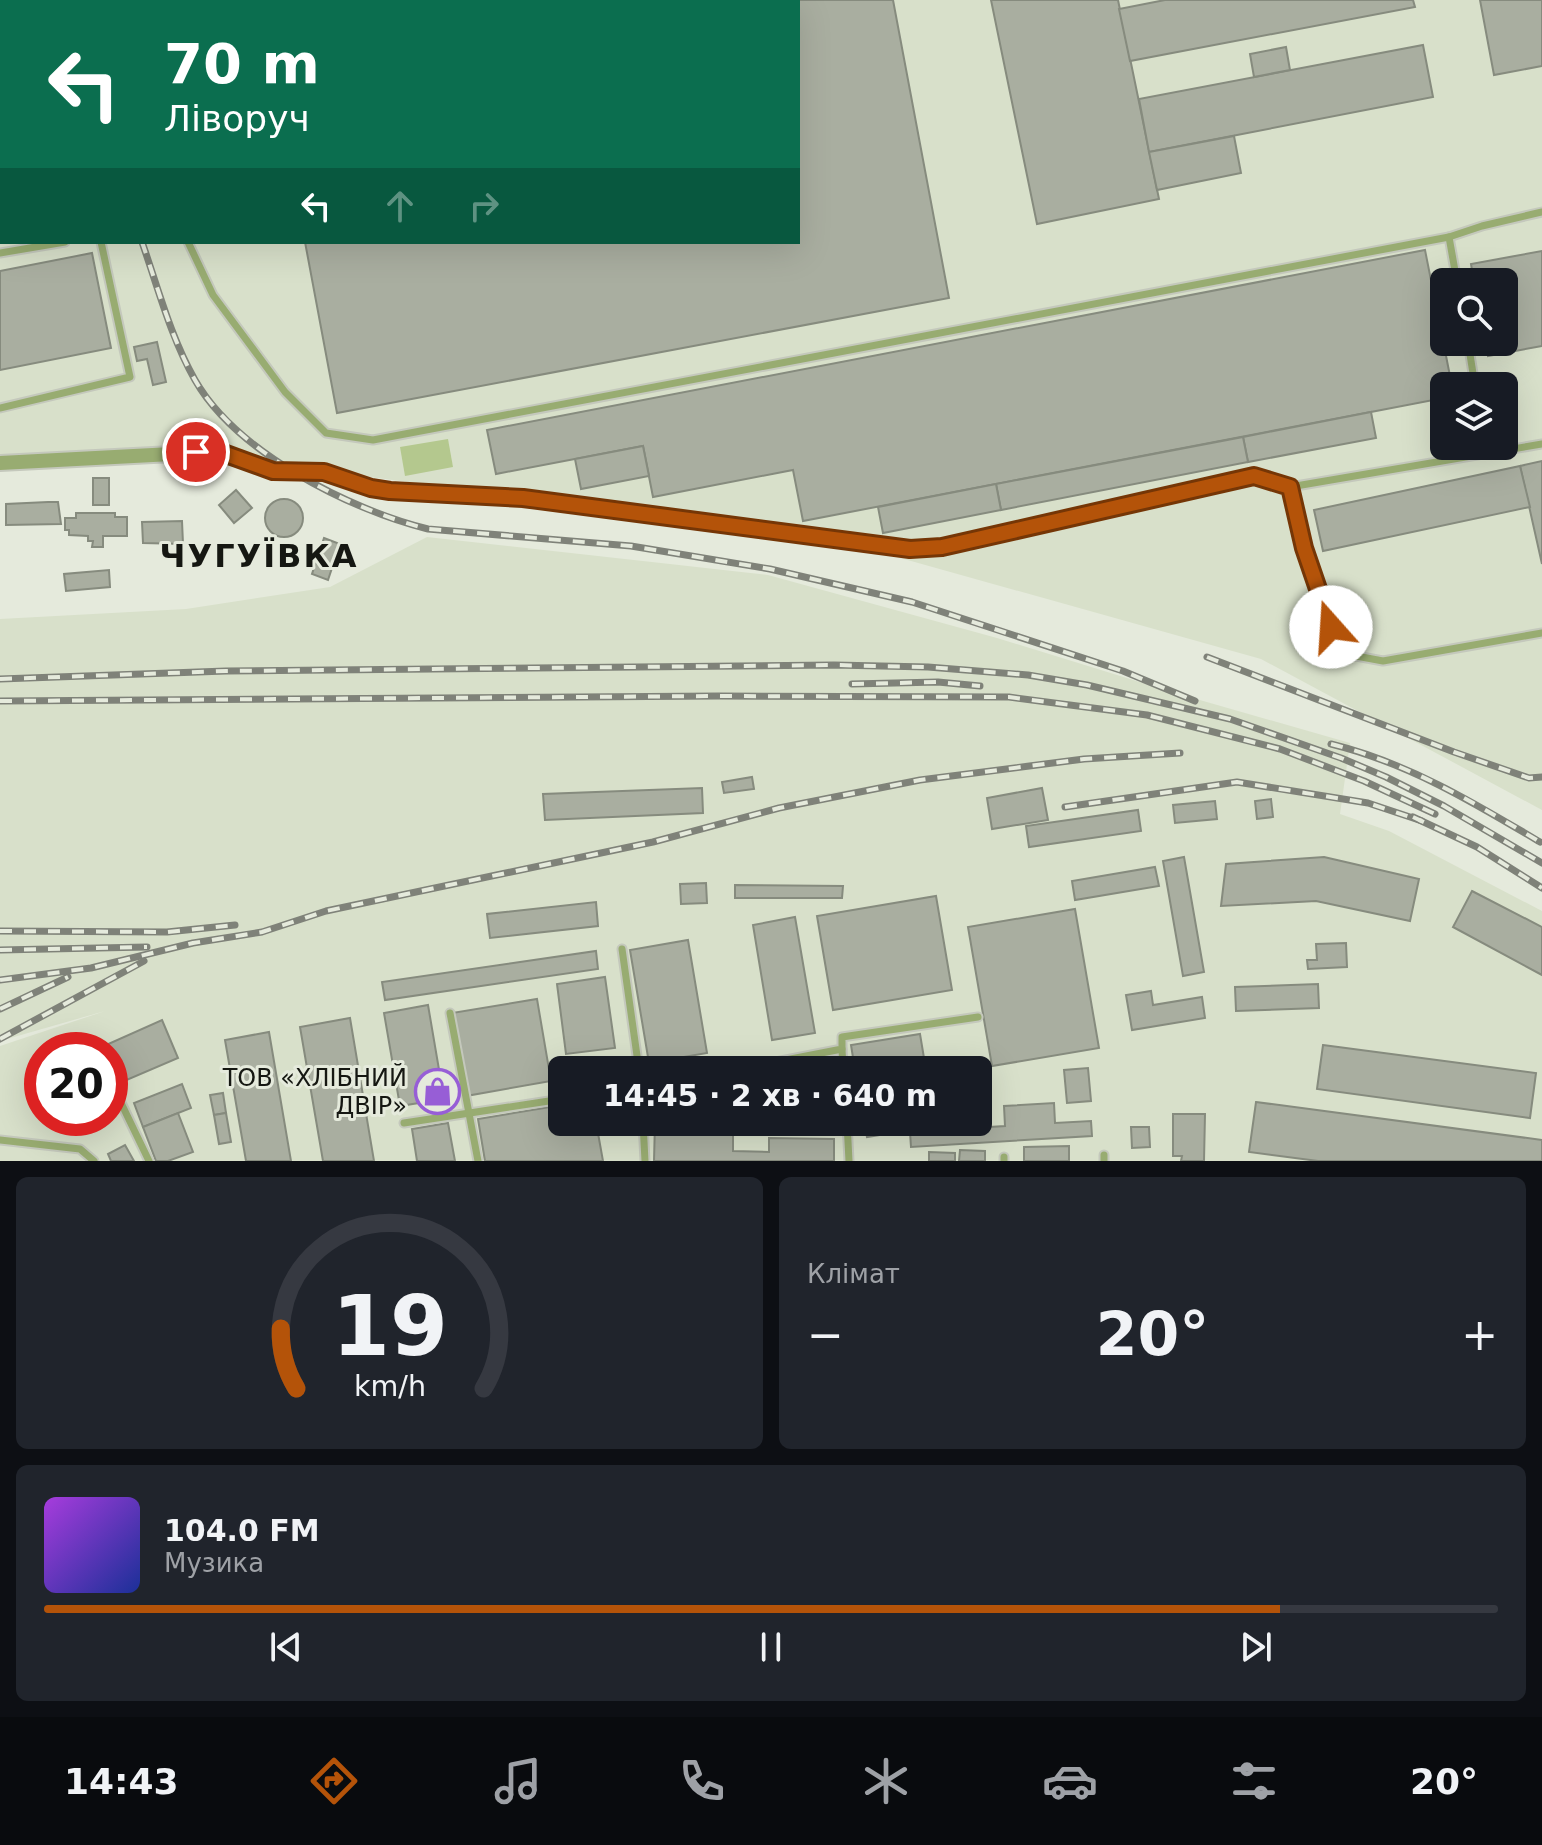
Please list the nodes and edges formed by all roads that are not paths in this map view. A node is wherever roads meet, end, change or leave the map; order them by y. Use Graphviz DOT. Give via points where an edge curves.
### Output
graph roads {
  1 [pos="1542,212"];
  2 [pos="1449,237"];
  3 [pos="53,244"];
  4 [pos="101,244"];
  5 [pos="189,244"];
  6 [pos="0,253"];
  7 [pos="1455,268"];
  8 [pos="0,408"];
  9 [pos="1542,444"];
  10 [pos="1518,447"];
  11 [pos="1434,460"];
  12 [pos="0,463"];
  13 [pos="284,471"];
  14 [pos="1290,487"];
  15 [pos="1542,633"];
  16 [pos="622,949"];
  17 [pos="450,1013"];
  18 [pos="978,1017"];
  19 [pos="842,1049"];
  20 [pos="637,1056"];
  21 [pos="806,1056"];
  22 [pos="842,1056"];
  23 [pos="548,1101"];
  24 [pos="468,1113"];
  25 [pos="128,1117"];
  26 [pos="404,1123"];
  27 [pos="644,1136"];
  28 [pos="848,1136"];
  29 [pos="0,1140"];
  30 [pos="94,1161"];
  31 [pos="149,1161"];
  32 [pos="478,1161"];
  33 [pos="645,1161"];
  34 [pos="849,1161"];
  1 -- 2 [label="lane"];
  2 -- 5 [label="lane" via="373,440 326,433 285,392 213,295"];
  2 -- 7 [label="lane"];
  3 -- 6 [label="lane"];
  4 -- 8 [label="lane" via="130,377"];
  9 -- 10 [label="lane"];
  11 -- 14 [label="lane"];
  12 -- 13 [label="street" via="210,452"];
  13 -- 14 [label="lane" via="324,472 390,491 523,498 910,549 942,547 1254,476"];
  14 -- 15 [label="lane" via="1304,548 1340,653 1383,661"];
  16 -- 20 [label="lane"];
  17 -- 24 [label="lane"];
  18 -- 19 [label="lane" via="842,1037"];
  19 -- 21 [label="lane"];
  19 -- 22 [label="lane"];
  23 -- 24 [label="lane"];
  24 -- 26 [label="lane"];
  24 -- 32 [label="lane"];
  25 -- 31 [label="lane"];
  27 -- 33 [label="lane"];
  28 -- 34 [label="lane"];
  29 -- 30 [label="lane" via="80,1149"];
}
